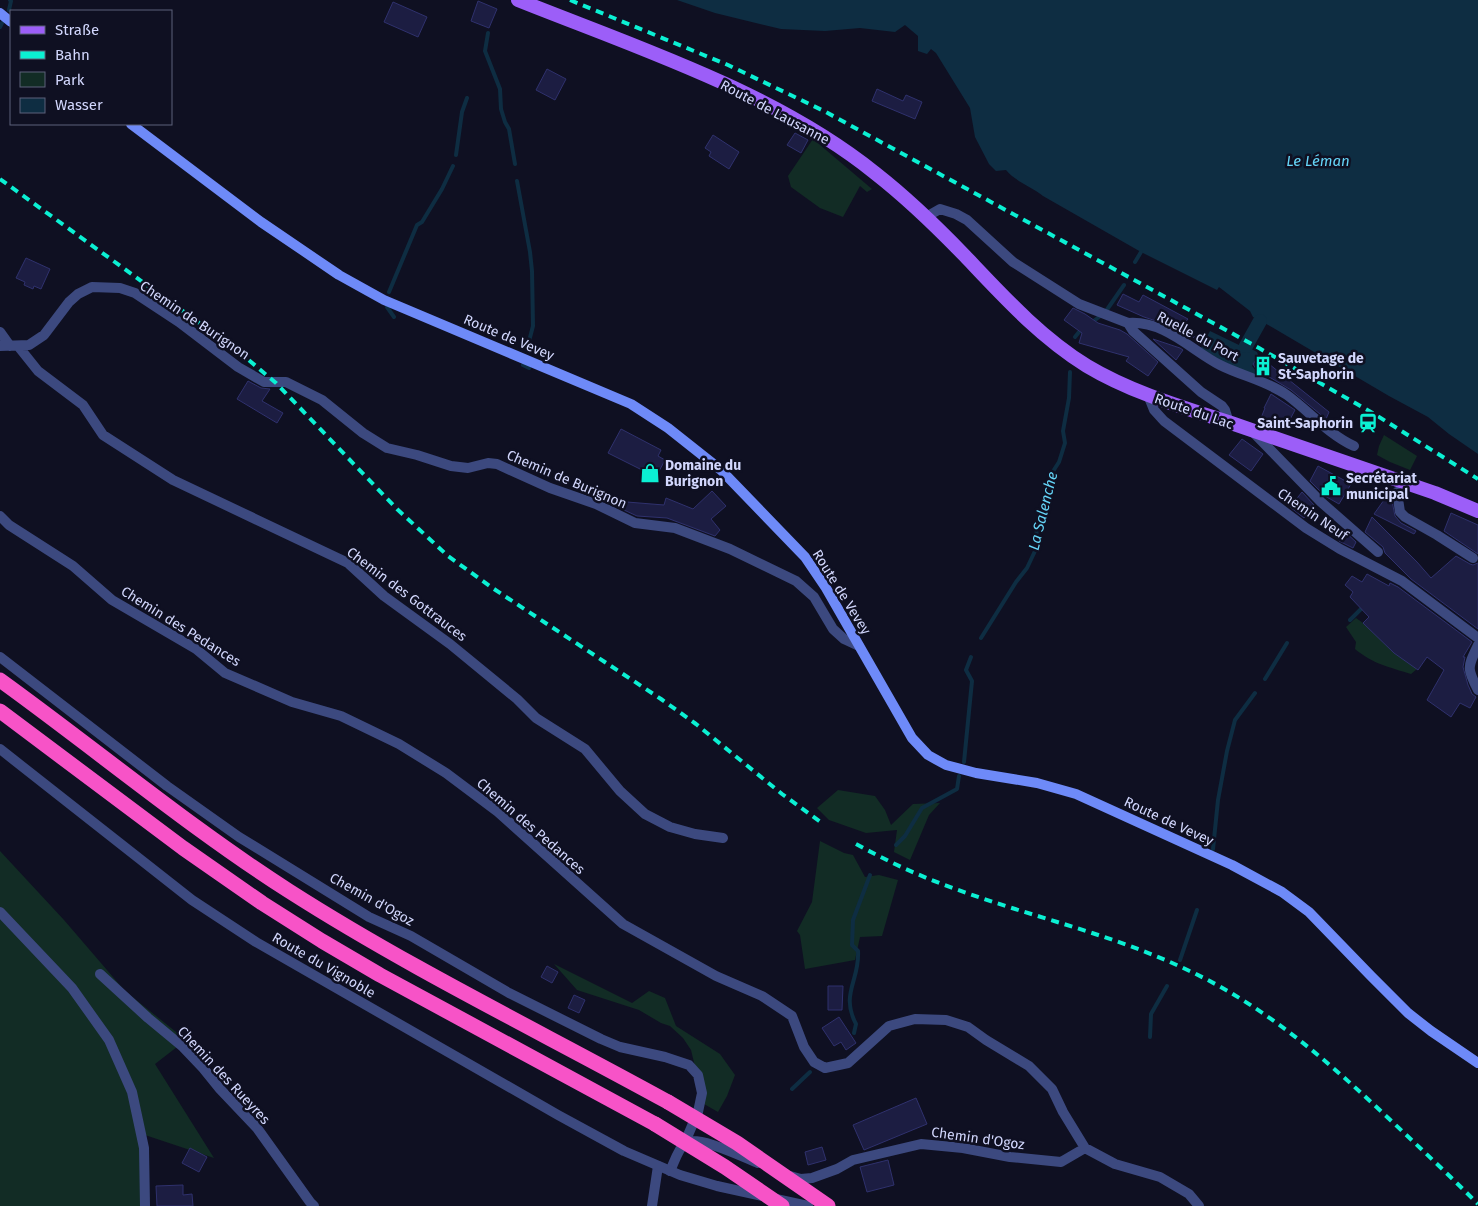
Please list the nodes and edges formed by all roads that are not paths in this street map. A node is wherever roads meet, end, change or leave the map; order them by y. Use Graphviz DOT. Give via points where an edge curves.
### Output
graph roads {
  1 [pos="518,0"];
  2 [pos="0,13"];
  3 [pos="10,21"];
  4 [pos="132,125"];
  5 [pos="926,217"];
  6 [pos="1128,323"];
  7 [pos="0,332"];
  8 [pos="10,346"];
  9 [pos="1058,347"];
  10 [pos="1148,395"];
  11 [pos="1229,423"];
  12 [pos="1250,430"];
  13 [pos="1354,446"];
  14 [pos="1397,492"];
  15 [pos="1478,511"];
  16 [pos="0,516"];
  17 [pos="1378,552"];
  18 [pos="1473,558"];
  19 [pos="1478,638"];
  20 [pos="1478,645"];
  21 [pos="859,646"];
  22 [pos="0,657"];
  23 [pos="0,680"];
  24 [pos="1478,690"];
  25 [pos="5,714"];
  26 [pos="0,749"];
  27 [pos="723,838"];
  28 [pos="0,912"];
  29 [pos="100,974"];
  30 [pos="1478,1063"];
  31 [pos="685,1142"];
  32 [pos="1085,1148"];
  33 [pos="658,1166"];
  34 [pos="670,1171"];
  35 [pos="145,1206"];
  36 [pos="314,1206"];
  37 [pos="652,1206"];
  38 [pos="782,1206"];
  39 [pos="808,1206"];
  40 [pos="828,1206"];
  41 [pos="1199,1206"];
  1 -- 5 [label="main road, Route de Lausanne" via="698,72 789,116 867,166"];
  2 -- 3 [label="main road"];
  4 -- 21 [label="main road, Route de Vevey" via="261,222 362,289 624,401 668,428 721,470 805,557"];
  5 -- 6 [label="street, Ruelle du Port" via="940,209 956,214 1013,262 1078,304"];
  5 -- 9 [label="main road, Route de Lausanne" via="1020,314"];
  6 -- 11 [label="street" via="1194,386 1222,406"];
  6 -- 13 [label="street, Ruelle du Port" via="1162,329 1220,365 1275,388"];
  7 -- 8 [label="street, Chemin des Gottrauces"];
  8 -- 21 [label="street, Chemin de Burignon" via="29,345 44,334 69,302 92,287 120,288 135,293 238,367 264,382 286,382 322,400 387,448 451,466 468,468 497,464 636,523 675,528 796,581 814,597 833,629"];
  8 -- 27 [label="street, Chemin des Gottrauces" via="83,405 103,435 173,480 348,563 384,596 517,698 536,718 585,749 620,791 646,814 670,827"];
  9 -- 10 [label="main road, Route du Lac" via="1101,374"];
  10 -- 11 [label="main road, Route du Lac"];
  10 -- 19 [label="street, Chemin Neuf" via="1154,410 1164,421 1278,508 1329,543 1402,581"];
  11 -- 12 [label="main road, Route du Lac"];
  12 -- 15 [label="main road, Route du Lac" via="1436,493"];
  12 -- 17 [label="street" via="1321,502"];
  14 -- 18 [label="street" via="1400,512 1405,517"];
  16 -- 32 [label="street, Chemin des Pedances" via="73,566 112,600 196,649 225,673 292,702 341,716 399,744 446,773 498,812 623,924 716,976 762,996 792,1016 804,1047 814,1062 825,1068 848,1063 889,1026 915,1019 946,1020 968,1027 1029,1066 1052,1089"];
  20 -- 24 [label="street" via="1469,666"];
  21 -- 30 [label="main road, Route de Vevey" via="912,738 935,760 959,769 1037,783 1076,794 1232,865 1282,892 1309,912 1408,1013"];
  22 -- 31 [label="street, Chemin d'Ogoz" via="167,786 231,831 369,917 411,936 509,993 601,1039 690,1066 698,1075 702,1093"];
  23 -- 40 [label="highway, bridge" via="231,852 353,931 668,1102 737,1143"];
  25 -- 38 [label="highway, bridge" via="262,903 380,975 655,1124"];
  26 -- 33 [label="street, Route du Vignoble" via="184,895 256,942 602,1140"];
  28 -- 35 [label="street" via="72,988 109,1040 132,1092 144,1148"];
  29 -- 36 [label="street, Chemin des Rueyres" via="203,1068 257,1128"];
  31 -- 32 [label="street, Chemin d'Ogoz" via="705,1142 805,1179 824,1175 853,1160 921,1144 1061,1162"];
  31 -- 34 [label="street, Chemin d'Ogoz"];
  32 -- 41 [label="street" via="1114,1164 1160,1178 1189,1194"];
  33 -- 34 [label="street, Route du Vignoble"];
  33 -- 37 [label="street"];
  34 -- 39 [label="street, Route du Vignoble"];
}
